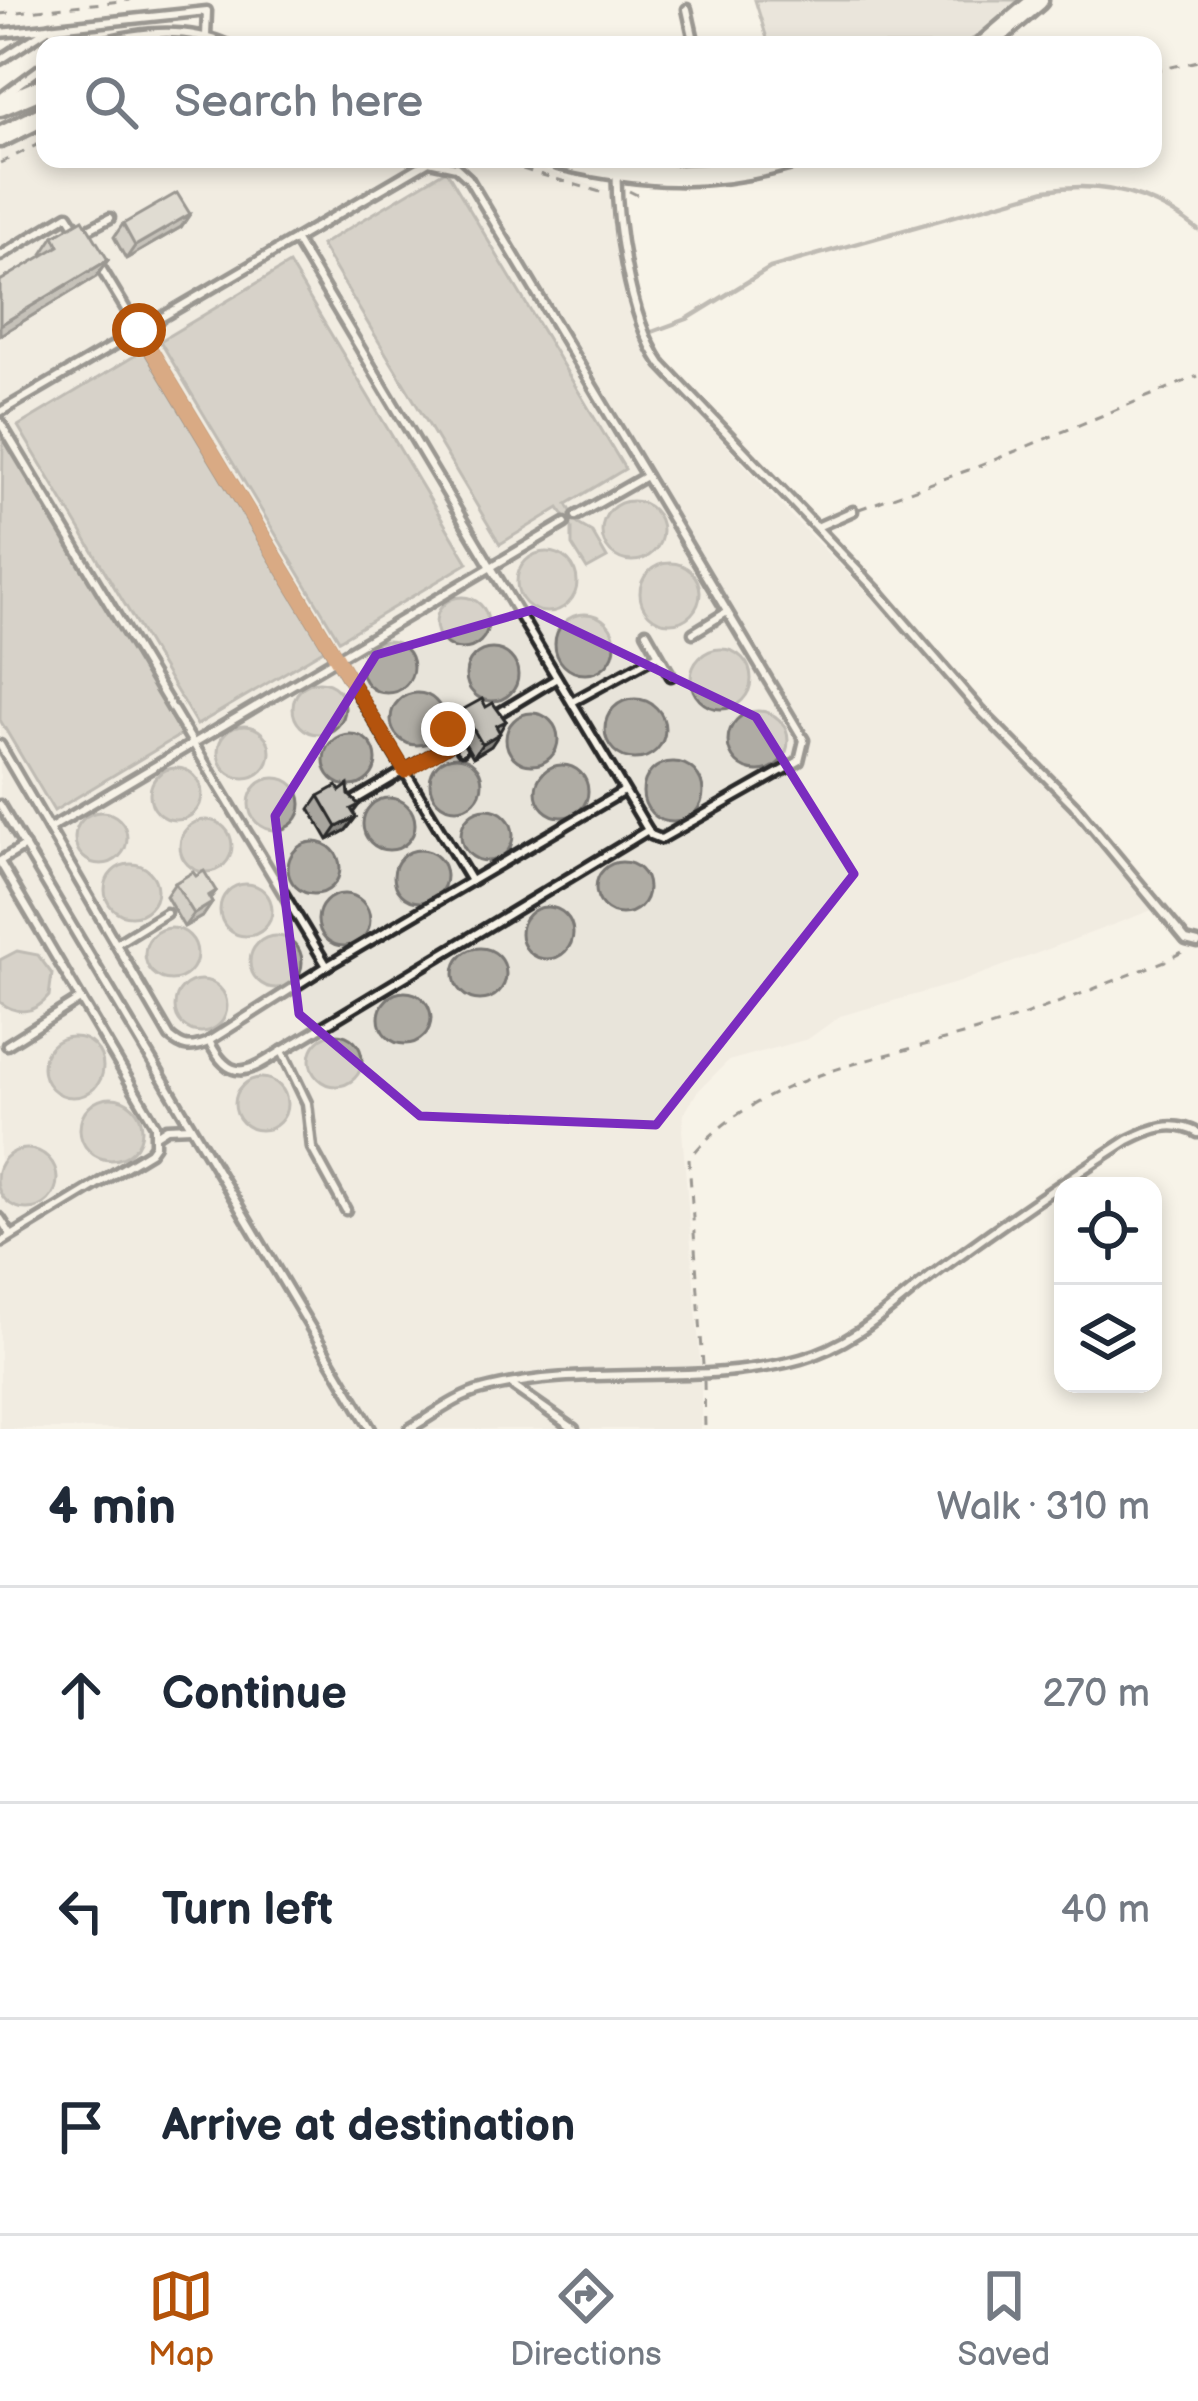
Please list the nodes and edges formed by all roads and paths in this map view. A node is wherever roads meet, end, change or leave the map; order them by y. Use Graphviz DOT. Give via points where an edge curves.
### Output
graph roads {
  1 [pos="130,0"];
  2 [pos="1038,0"];
  3 [pos="687,9"];
  4 [pos="0,14"];
  5 [pos="51,27"];
  6 [pos="0,33"];
  7 [pos="37,36"];
  8 [pos="55,36"];
  9 [pos="142,36"];
  10 [pos="206,36"];
  11 [pos="693,36"];
  12 [pos="996,36"];
  13 [pos="36,37"];
  14 [pos="0,60"];
  15 [pos="1198,61"];
  16 [pos="1162,69"];
  17 [pos="36,72"];
  18 [pos="36,91"];
  19 [pos="0,102"];
  20 [pos="36,119"];
  21 [pos="0,137"];
  22 [pos="36,145"];
  23 [pos="0,163"];
  24 [pos="417,168"];
  25 [pos="457,168"];
  26 [pos="519,168"];
  27 [pos="752,168"];
  28 [pos="617,172"];
  29 [pos="618,197"];
  30 [pos="644,198"];
  31 [pos="110,218"];
  32 [pos="295,239"];
  33 [pos="91,253"];
  34 [pos="0,256"];
  35 [pos="139,330"];
  36 [pos="1198,376"];
  37 [pos="0,412"];
  38 [pos="0,422"];
  39 [pos="646,476"];
  40 [pos="853,511"];
  41 [pos="576,516"];
  42 [pos="565,523"];
  43 [pos="817,527"];
  44 [pos="490,566"];
  45 [pos="727,612"];
  46 [pos="646,632"];
  47 [pos="693,633"];
  48 [pos="658,655"];
  49 [pos="336,656"];
  50 [pos="670,676"];
  51 [pos="557,678"];
  52 [pos="572,702"];
  53 [pos="491,718"];
  54 [pos="448,729"];
  55 [pos="455,741"];
  56 [pos="193,743"];
  57 [pos="0,746"];
  58 [pos="462,750"];
  59 [pos="405,771"];
  60 [pos="625,790"];
  61 [pos="0,805"];
  62 [pos="347,805"];
  63 [pos="49,829"];
  64 [pos="648,830"];
  65 [pos="25,846"];
  66 [pos="0,862"];
  67 [pos="471,881"];
  68 [pos="166,913"];
  69 [pos="1198,943"];
  70 [pos="116,944"];
  71 [pos="327,967"];
  72 [pos="81,999"];
  73 [pos="209,1041"];
  74 [pos="7,1045"];
  75 [pos="282,1052"];
  76 [pos="191,1126"];
  77 [pos="1198,1133"];
  78 [pos="156,1135"];
  79 [pos="346,1210"];
  80 [pos="0,1218"];
  81 [pos="11,1236"];
  82 [pos="0,1243"];
  83 [pos="704,1373"];
  84 [pos="511,1385"];
  85 [pos="371,1429"];
  86 [pos="410,1429"];
  87 [pos="574,1429"];
  88 [pos="705,1429"];
  1 -- 4 [label="path"];
  2 -- 12 [label="main road"];
  3 -- 11 [label="lane"];
  5 -- 6 [label="lane"];
  5 -- 7 [label="lane"];
  5 -- 8 [label="lane"];
  5 -- 10 [label="lane" via="207,11"];
  9 -- 10 [label="lane"];
  13 -- 14 [label="lane"];
  15 -- 16 [label="path"];
  17 -- 19 [label="lane"];
  18 -- 19 [label="main road"];
  20 -- 21 [label="main road"];
  22 -- 23 [label="path"];
  24 -- 32 [label="lane"];
  25 -- 39 [label="lane"];
  26 -- 29 [label="path"];
  27 -- 28 [label="main road" via="680,178"];
  28 -- 29 [label="lane"];
  28 -- 30 [label="path"];
  29 -- 43 [label="lane" via="654,353"];
  31 -- 34 [label="lane" via="80,233 68,215"];
  32 -- 35 [label="lane"];
  32 -- 44 [label="lane"];
  33 -- 35 [label="lane"];
  35 -- 37 [label="lane"];
  35 -- 49 [label="lane"];
  36 -- 40 [label="path"];
  38 -- 56 [label="lane"];
  39 -- 41 [label="lane"];
  39 -- 45 [label="lane"];
  40 -- 43 [label="lane"];
  42 -- 44 [label="lane"];
  43 -- 69 [label="lane" via="1074,805 1186,940"];
  44 -- 49 [label="lane"];
  44 -- 51 [label="lane"];
  45 -- 47 [label="lane"];
  45 -- 64 [label="lane" via="804,740 802,753 790,769 661,839"];
  46 -- 48 [label="lane"];
  48 -- 50 [label="lane"];
  48 -- 52 [label="lane"];
  49 -- 56 [label="lane"];
  49 -- 59 [label="lane"];
  51 -- 52 [label="lane"];
  51 -- 53 [label="lane"];
  52 -- 60 [label="lane"];
  54 -- 55 [label="lane"];
  55 -- 58 [label="lane"];
  55 -- 59 [label="lane"];
  56 -- 63 [label="lane"];
  56 -- 71 [label="lane"];
  57 -- 63 [label="lane"];
  59 -- 62 [label="lane"];
  59 -- 67 [label="lane"];
  60 -- 64 [label="lane"];
  60 -- 67 [label="lane"];
  61 -- 65 [label="lane"];
  63 -- 70 [label="lane"];
  64 -- 75 [label="lane"];
  65 -- 66 [label="lane"];
  65 -- 76 [label="lane"];
  66 -- 72 [label="lane"];
  67 -- 71 [label="lane"];
  68 -- 70 [label="lane"];
  69 -- 83 [label="path" via="997,1024 778,1092 708,1135 689,1159"];
  70 -- 73 [label="lane" via="170,1036 193,1048"];
  71 -- 73 [label="lane"];
  72 -- 74 [label="lane"];
  72 -- 78 [label="lane"];
  73 -- 75 [label="lane" via="236,1071"];
  75 -- 79 [label="lane" via="301,1083 312,1148"];
  76 -- 78 [label="lane"];
  76 -- 85 [label="lane"];
  77 -- 83 [label="lane" via="1157,1126 1128,1140 844,1343 800,1359"];
  78 -- 81 [label="lane" via="150,1152"];
  80 -- 81 [label="lane"];
  81 -- 82 [label="lane"];
  83 -- 84 [label="lane"];
  83 -- 88 [label="path"];
  84 -- 86 [label="lane" via="478,1390"];
  84 -- 87 [label="lane"];
}
